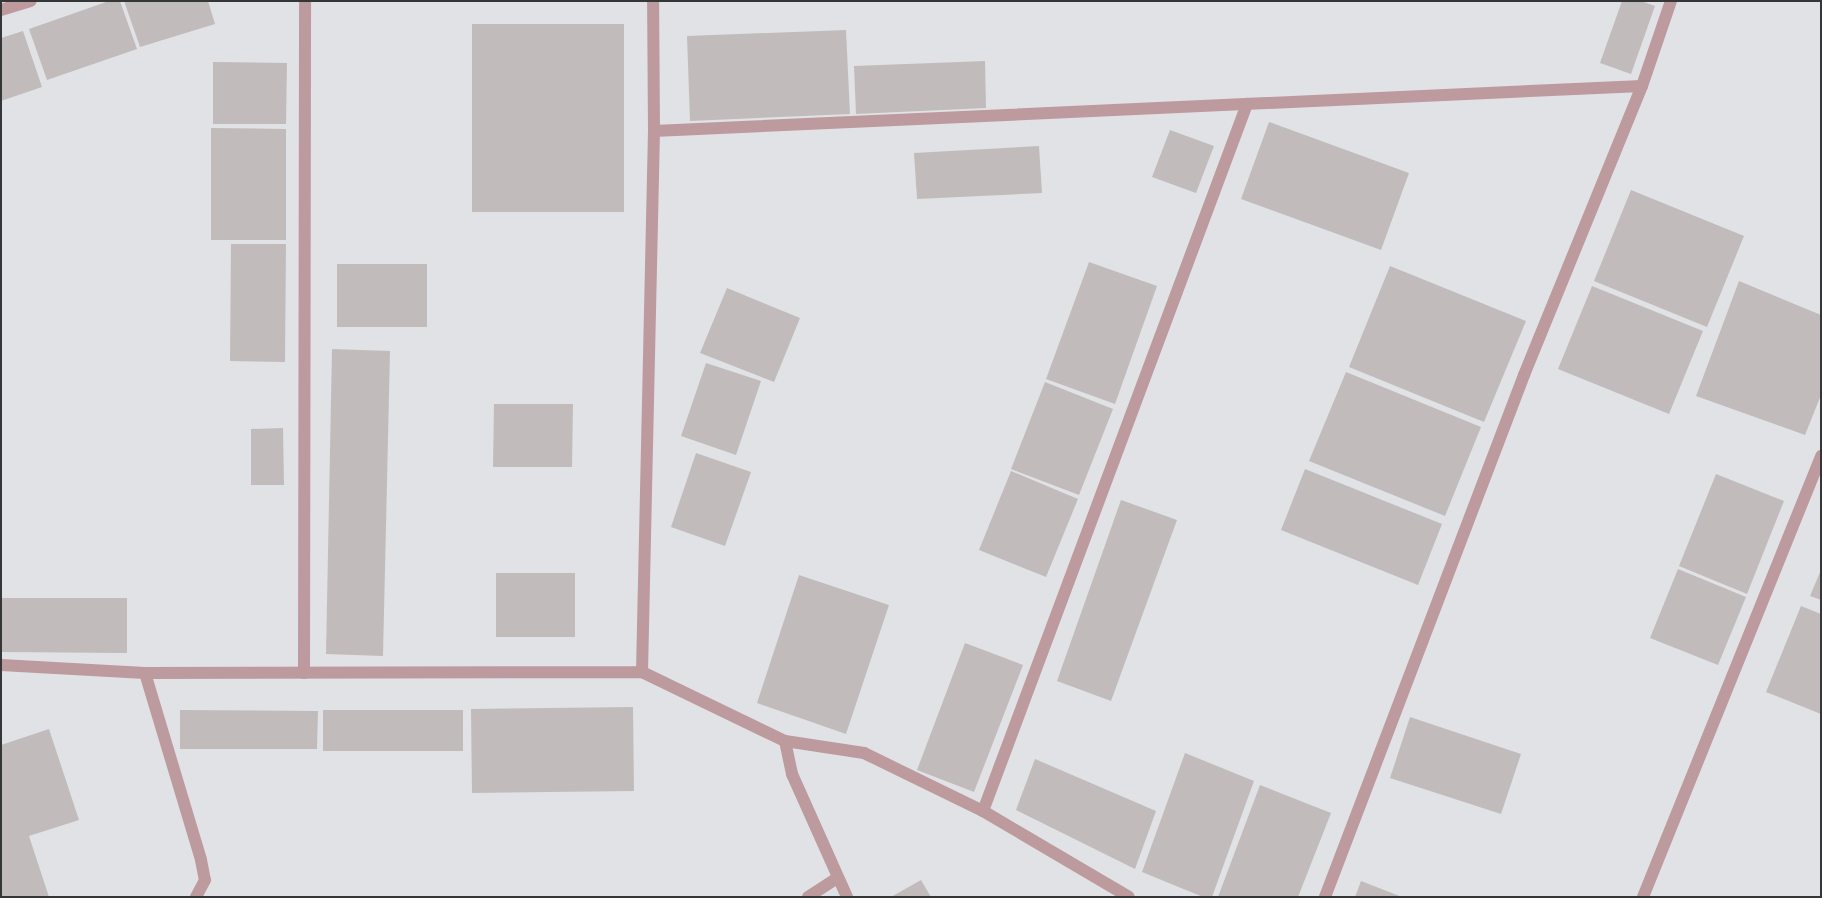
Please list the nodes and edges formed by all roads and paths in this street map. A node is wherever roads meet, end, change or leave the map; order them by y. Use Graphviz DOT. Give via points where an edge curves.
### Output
graph roads {
  1 [pos="31,1"];
  2 [pos="304,1"];
  3 [pos="653,1"];
  4 [pos="1671,1"];
  5 [pos="1,10"];
  6 [pos="1642,86"];
  7 [pos="1247,104"];
  8 [pos="654,131"];
  9 [pos="1821,456"];
  10 [pos="1,666"];
  11 [pos="642,672"];
  12 [pos="145,673"];
  13 [pos="304,673"];
  14 [pos="785,741"];
  15 [pos="983,811"];
  16 [pos="836,878"];
  17 [pos="196,897"];
  18 [pos="808,897"];
  19 [pos="846,897"];
  20 [pos="1129,897"];
  21 [pos="1325,897"];
  22 [pos="1643,897"];
  1 -- 5 [label="street"];
  2 -- 13 [label="street"];
  3 -- 8 [label="street"];
  4 -- 6 [label="street"];
  6 -- 7 [label="street"];
  6 -- 21 [label="street" via="1524,375"];
  7 -- 8 [label="street"];
  7 -- 15 [label="street"];
  8 -- 11 [label="street"];
  9 -- 22 [label="street"];
  10 -- 12 [label="street"];
  11 -- 13 [label="street"];
  11 -- 14 [label="street"];
  12 -- 13 [label="street"];
  12 -- 17 [label="street" via="205,880"];
  14 -- 15 [label="street" via="864,753"];
  14 -- 16 [label="street" via="792,774"];
  15 -- 20 [label="street"];
  16 -- 18 [label="street"];
  16 -- 19 [label="street"];
}
